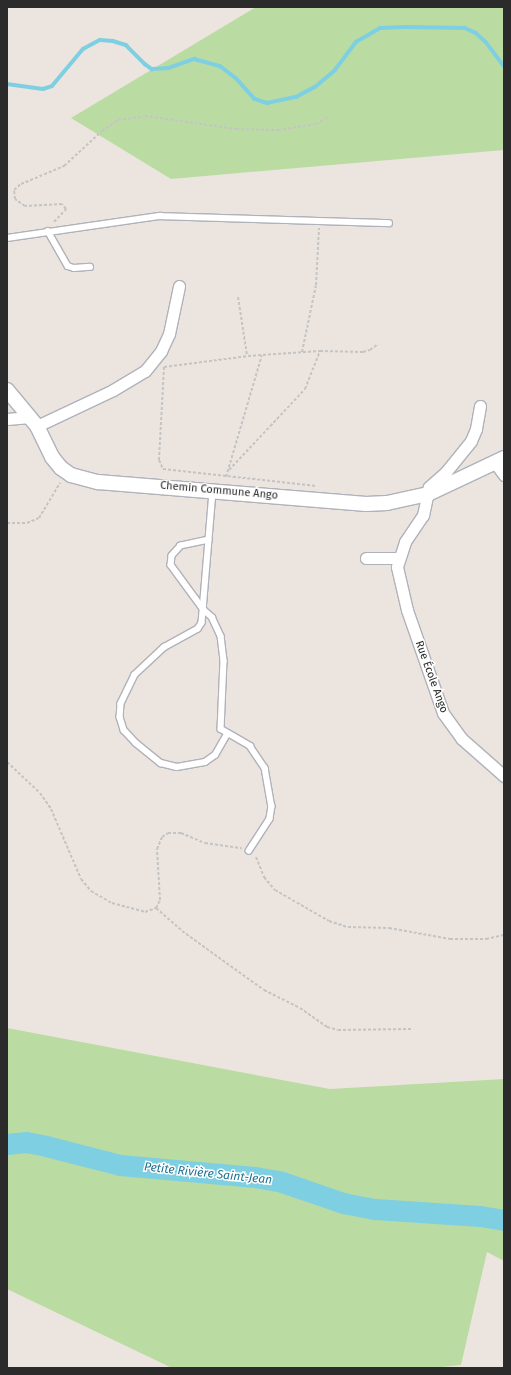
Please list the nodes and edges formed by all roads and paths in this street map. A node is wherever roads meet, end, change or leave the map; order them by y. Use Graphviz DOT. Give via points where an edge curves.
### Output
graph roads {
  1 [pos="328,117"];
  2 [pos="319,221"];
  3 [pos="389,223"];
  4 [pos="48,232"];
  5 [pos="7,238"];
  6 [pos="90,267"];
  7 [pos="179,286"];
  8 [pos="238,297"];
  9 [pos="378,344"];
  10 [pos="320,351"];
  11 [pos="302,352"];
  12 [pos="262,355"];
  13 [pos="248,356"];
  14 [pos="164,367"];
  15 [pos="145,371"];
  16 [pos="7,390"];
  17 [pos="480,406"];
  18 [pos="7,419"];
  19 [pos="33,421"];
  20 [pos="500,461"];
  21 [pos="61,468"];
  22 [pos="229,470"];
  23 [pos="504,475"];
  24 [pos="226,477"];
  25 [pos="323,487"];
  26 [pos="213,490"];
  27 [pos="428,494"];
  28 [pos="7,523"];
  29 [pos="209,540"];
  30 [pos="366,558"];
  31 [pos="398,558"];
  32 [pos="204,610"];
  33 [pos="227,734"];
  34 [pos="7,762"];
  35 [pos="504,776"];
  36 [pos="249,851"];
  37 [pos="156,908"];
  38 [pos="504,935"];
  39 [pos="411,1029"];
  1 -- 4 [label="path" via="316,124 278,130 236,130 145,116 118,120 102,131 64,166 21,184 14,190 15,199 25,206 58,204 65,207 64,213"];
  2 -- 3 [label="lane"];
  2 -- 4 [label="lane" via="160,216"];
  2 -- 11 [label="path" via="316,285"];
  4 -- 5 [label="lane"];
  4 -- 6 [label="lane" via="68,266"];
  7 -- 15 [label="street" via="169,334 161,351"];
  8 -- 13 [label="path"];
  9 -- 10 [label="path" via="363,352"];
  10 -- 11 [label="path"];
  10 -- 22 [label="path" via="305,389"];
  11 -- 12 [label="path"];
  12 -- 13 [label="path"];
  12 -- 22 [label="path"];
  13 -- 14 [label="path"];
  14 -- 15 [label="path"];
  14 -- 24 [label="path" via="159,460 163,469"];
  15 -- 19 [label="street" via="113,390"];
  16 -- 19 [label="street, Chemin Commune Ango"];
  17 -- 27 [label="street" via="471,441 446,472 429,486"];
  18 -- 19 [label="street"];
  19 -- 21 [label="street, Chemin Commune Ango" via="52,458"];
  20 -- 23 [label="street, Chemin Commune Ango"];
  20 -- 27 [label="street, Chemin Commune Ango"];
  21 -- 26 [label="street, Chemin Commune Ango" via="71,475 98,482"];
  21 -- 28 [label="path" via="60,487 39,518 27,523"];
  22 -- 24 [label="path"];
  24 -- 25 [label="path"];
  26 -- 27 [label="street, Chemin Commune Ango" via="366,504 387,503"];
  26 -- 29 [label="lane"];
  27 -- 31 [label="street, Rue École Ango" via="424,515 405,542"];
  29 -- 32 [label="lane"];
  29 -- 32 [label="lane" via="181,546 172,556 171,565"];
  30 -- 31 [label="street"];
  31 -- 35 [label="street, Rue École Ango" via="399,582 443,713 462,739"];
  32 -- 33 [label="lane" via="212,617 221,636 224,661 220,720 221,729"];
  32 -- 33 [label="lane" via="202,623 198,629 165,647 135,675 121,704 120,717 124,730 136,743 161,763 177,767 205,762 215,755"];
  33 -- 36 [label="lane" via="250,746 258,756 265,768 270,789 270,819"];
  34 -- 37 [label="path" via="40,793 59,824 81,879 91,891 112,903 145,912"];
  36 -- 37 [label="path" via="205,843 181,833 174,832 162,837 157,849 160,900"];
  36 -- 38 [label="path" via="257,859 264,877 275,890 329,921 348,927 389,928 450,939 486,939"];
  37 -- 39 [label="path" via="182,931 264,990 300,1008 327,1027 338,1030"];
}
